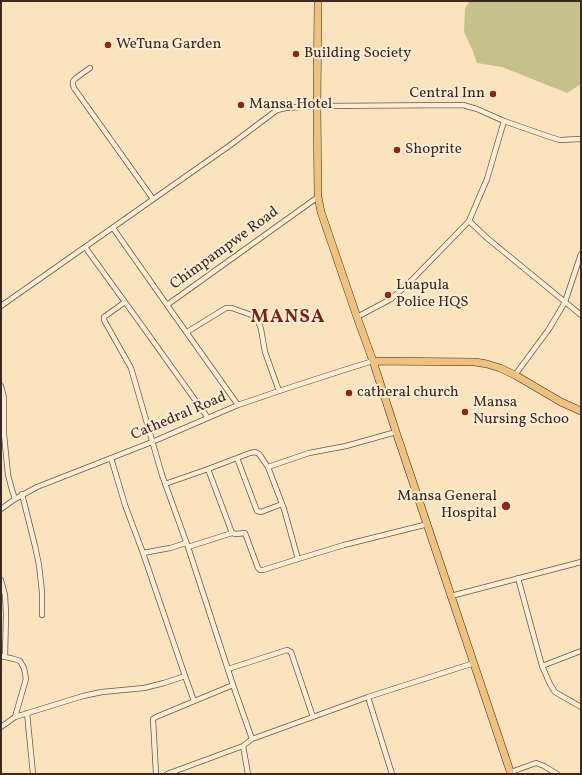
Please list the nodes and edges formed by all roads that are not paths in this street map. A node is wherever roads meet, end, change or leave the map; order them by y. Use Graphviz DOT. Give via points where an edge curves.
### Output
graph roads {
  1 [pos="318,1"];
  2 [pos="90,68"];
  3 [pos="317,106"];
  4 [pos="504,121"];
  5 [pos="581,139"];
  6 [pos="318,197"];
  7 [pos="153,199"];
  8 [pos="469,221"];
  9 [pos="113,228"];
  10 [pos="85,247"];
  11 [pos="581,254"];
  12 [pos="125,302"];
  13 [pos="565,302"];
  14 [pos="1,305"];
  15 [pos="168,305"];
  16 [pos="581,315"];
  17 [pos="357,317"];
  18 [pos="186,332"];
  19 [pos="373,362"];
  20 [pos="515,376"];
  21 [pos="1,386"];
  22 [pos="279,390"];
  23 [pos="238,405"];
  24 [pos="581,411"];
  25 [pos="208,418"];
  26 [pos="396,432"];
  27 [pos="152,442"];
  28 [pos="111,458"];
  29 [pos="237,458"];
  30 [pos="268,467"];
  31 [pos="208,469"];
  32 [pos="165,484"];
  33 [pos="22,494"];
  34 [pos="15,499"];
  35 [pos="282,504"];
  36 [pos="1,509"];
  37 [pos="428,524"];
  38 [pos="232,533"];
  39 [pos="187,545"];
  40 [pos="143,553"];
  41 [pos="298,559"];
  42 [pos="581,562"];
  43 [pos="518,578"];
  44 [pos="1,580"];
  45 [pos="451,596"];
  46 [pos="42,615"];
  47 [pos="581,651"];
  48 [pos="3,656"];
  49 [pos="474,663"];
  50 [pos="542,666"];
  51 [pos="228,669"];
  52 [pos="185,676"];
  53 [pos="233,685"];
  54 [pos="368,697"];
  55 [pos="194,701"];
  56 [pos="581,707"];
  57 [pos="27,713"];
  58 [pos="313,717"];
  59 [pos="16,718"];
  60 [pos="1,727"];
  61 [pos="252,739"];
  62 [pos="243,746"];
  63 [pos="511,773"];
  64 [pos="33,774"];
  65 [pos="156,774"];
  66 [pos="167,774"];
  67 [pos="248,774"];
  68 [pos="392,774"];
  69 [pos="557,774"];
  1 -- 3 [label="main road"];
  2 -- 7 [label="street" via="73,81 74,88"];
  3 -- 4 [label="street" via="464,106"];
  3 -- 6 [label="main road"];
  3 -- 7 [label="street" via="277,110"];
  4 -- 5 [label="street" via="560,140"];
  4 -- 8 [label="street" via="487,179"];
  6 -- 15 [label="street, Chimpampwe Road"];
  6 -- 17 [label="main road"];
  7 -- 9 [label="street"];
  8 -- 13 [label="street"];
  8 -- 17 [label="street" via="391,299"];
  9 -- 10 [label="street"];
  9 -- 15 [label="street"];
  10 -- 12 [label="street"];
  10 -- 14 [label="street"];
  11 -- 13 [label="street"];
  12 -- 25 [label="street"];
  12 -- 27 [label="street" via="104,317 104,320 131,368"];
  13 -- 16 [label="street"];
  13 -- 20 [label="street"];
  15 -- 18 [label="street, Chimpampwe Road"];
  17 -- 19 [label="main road"];
  18 -- 22 [label="street" via="226,308 254,316 261,329 265,352"];
  18 -- 23 [label="street, Chimpampwe Road"];
  19 -- 20 [label="main road" via="475,362 500,368"];
  19 -- 22 [label="street, Cathedral Road"];
  19 -- 26 [label="main road"];
  20 -- 24 [label="main road"];
  21 -- 34 [label="street" via="4,398 8,475"];
  22 -- 23 [label="street, Cathedral Road"];
  23 -- 25 [label="street, Cathedral Road"];
  25 -- 27 [label="street, Cathedral Road"];
  26 -- 30 [label="street" via="309,453"];
  26 -- 37 [label="main road"];
  27 -- 28 [label="street, Cathedral Road"];
  27 -- 32 [label="street"];
  28 -- 33 [label="street, Cathedral Road"];
  28 -- 40 [label="street"];
  29 -- 30 [label="street" via="257,453"];
  29 -- 31 [label="street"];
  29 -- 35 [label="street" via="257,511"];
  30 -- 35 [label="street"];
  31 -- 32 [label="street"];
  31 -- 38 [label="street"];
  32 -- 39 [label="street"];
  33 -- 34 [label="street, Cathedral Road"];
  33 -- 46 [label="street" via="39,565"];
  34 -- 36 [label="street, Cathedral Road"];
  35 -- 41 [label="street"];
  37 -- 41 [label="street"];
  37 -- 45 [label="main road"];
  38 -- 39 [label="street"];
  38 -- 41 [label="street" via="246,533 260,570"];
  39 -- 40 [label="street"];
  39 -- 51 [label="street"];
  40 -- 52 [label="street"];
  42 -- 43 [label="street"];
  43 -- 45 [label="street"];
  43 -- 50 [label="street"];
  44 -- 48 [label="street" via="6,614"];
  45 -- 49 [label="main road"];
  47 -- 50 [label="street"];
  48 -- 59 [label="street" via="20,661 25,673 26,679"];
  49 -- 54 [label="street"];
  49 -- 63 [label="main road"];
  50 -- 56 [label="street" via="555,692"];
  51 -- 53 [label="street"];
  51 -- 58 [label="street" via="287,650 291,652"];
  52 -- 55 [label="street"];
  52 -- 57 [label="street" via="144,688 83,696"];
  53 -- 55 [label="street"];
  53 -- 61 [label="street"];
  54 -- 58 [label="street"];
  54 -- 68 [label="street"];
  55 -- 65 [label="street" via="153,719"];
  57 -- 59 [label="street"];
  57 -- 64 [label="street"];
  58 -- 61 [label="street"];
  59 -- 60 [label="street"];
  61 -- 62 [label="street"];
  62 -- 66 [label="street"];
  62 -- 67 [label="street"];
  63 -- 69 [label="street" via="536,763"];
}
